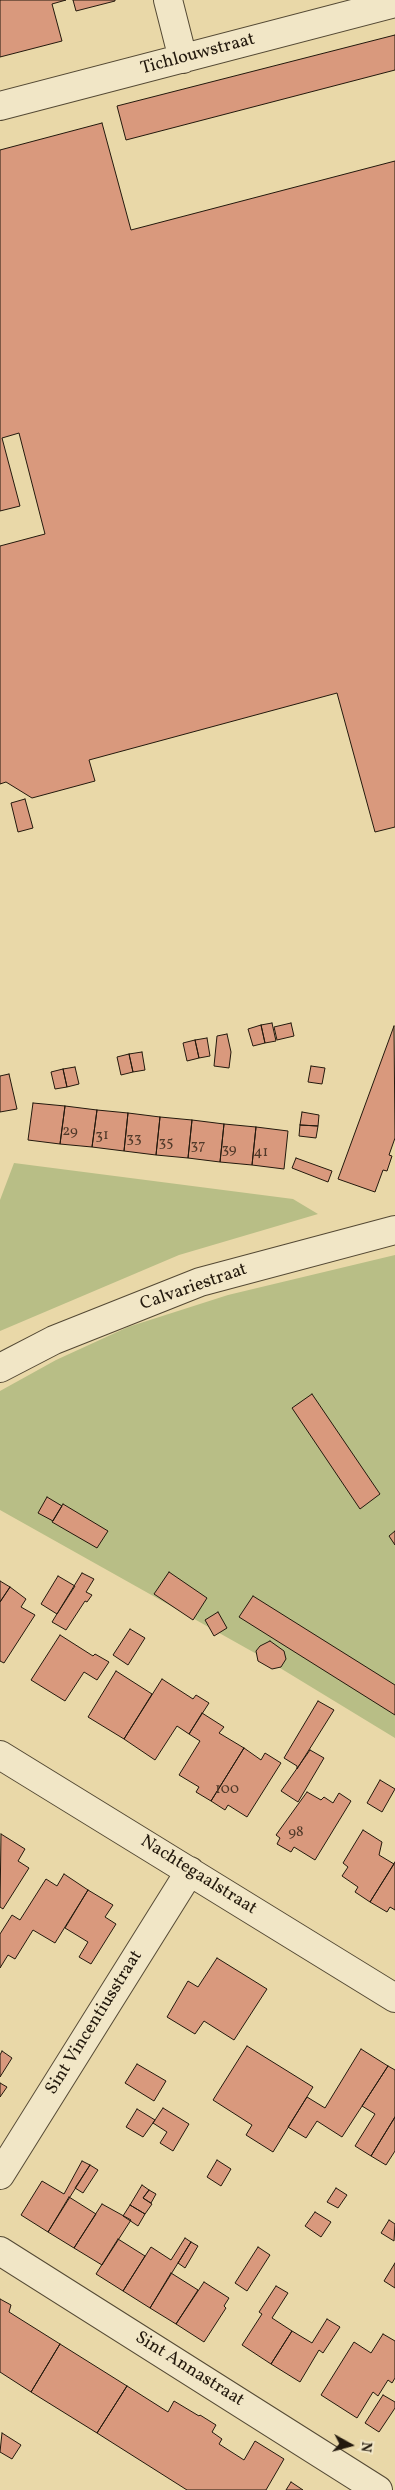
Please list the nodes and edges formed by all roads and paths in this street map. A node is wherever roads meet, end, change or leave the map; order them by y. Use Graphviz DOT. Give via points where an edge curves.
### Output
graph roads {
  1 [pos="168,0"];
  2 [pos="395,3"];
  3 [pos="183,59"];
  4 [pos="0,106"];
  5 [pos="395,1230"];
  6 [pos="0,1368"];
  7 [pos="0,1755"];
  8 [pos="190,1872"];
  9 [pos="395,1998"];
  10 [pos="0,2175"];
  11 [pos="0,2251"];
  12 [pos="378,2490"];
  1 -- 3 [label="street"];
  2 -- 3 [label="street, Tichlouwstraat"];
  3 -- 4 [label="street, Tichlouwstraat"];
  5 -- 6 [label="street, Calvariestraat" via="200,1282 54,1340"];
  7 -- 8 [label="street, Nachtegaalstraat"];
  8 -- 9 [label="street, Nachtegaalstraat"];
  8 -- 10 [label="street, Sint Vincentiusstraat"];
  11 -- 12 [label="street, Sint Annastraat"];
}
